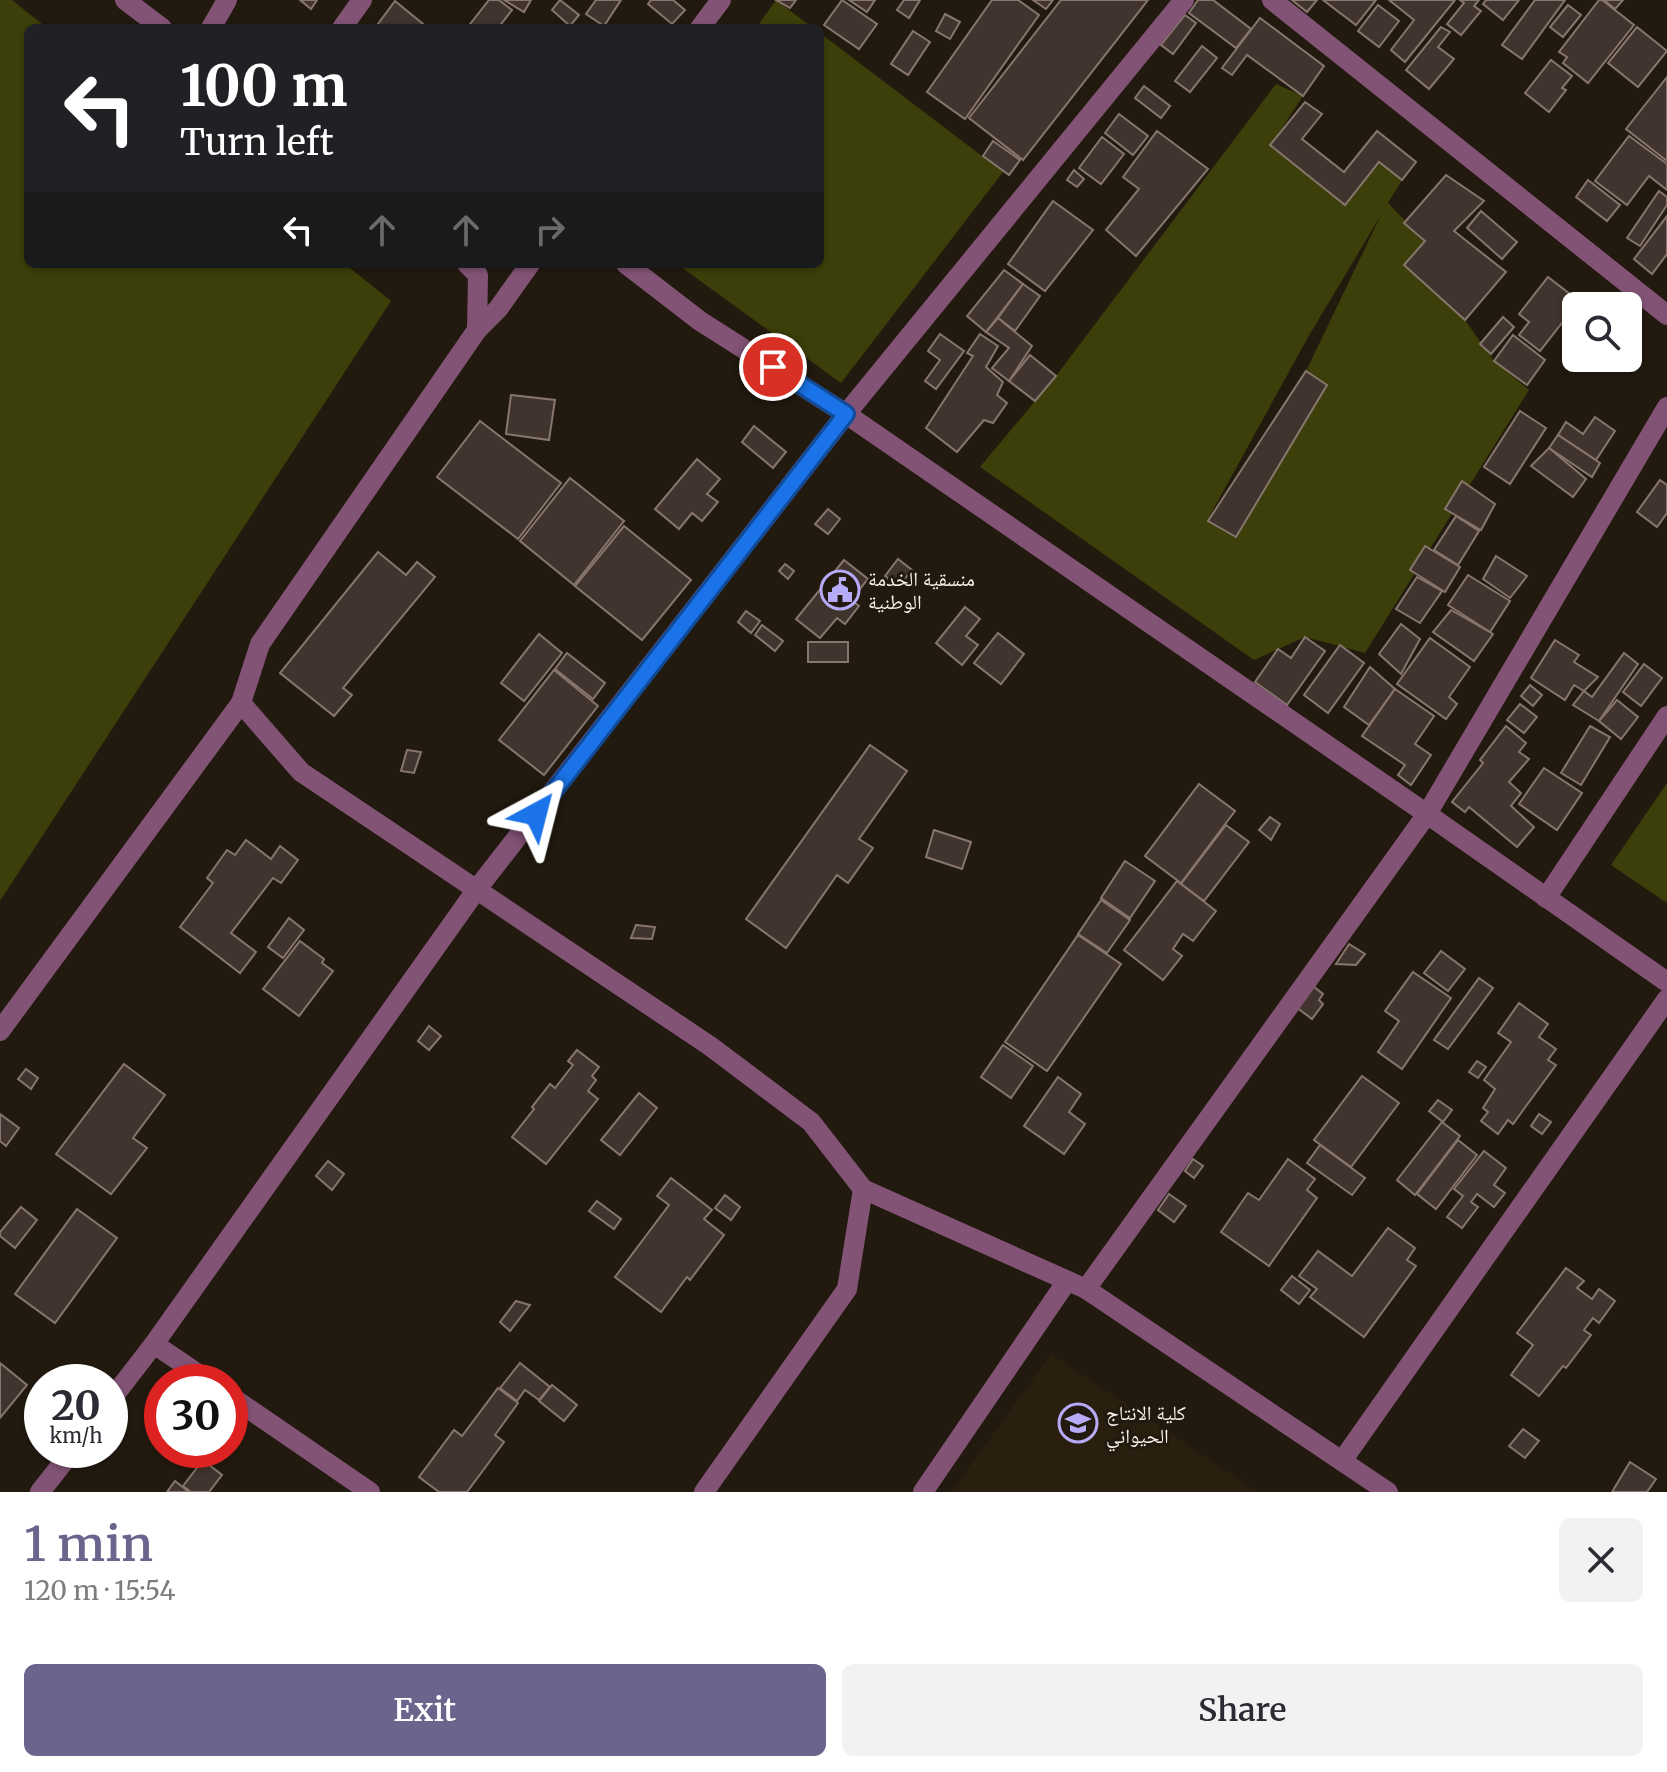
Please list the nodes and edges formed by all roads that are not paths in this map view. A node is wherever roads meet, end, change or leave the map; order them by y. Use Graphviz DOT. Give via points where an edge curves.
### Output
graph roads {
  1 [pos="125,0"];
  2 [pos="227,0"];
  3 [pos="362,0"];
  4 [pos="721,0"];
  5 [pos="1184,0"];
  6 [pos="1272,0"];
  7 [pos="157,24"];
  8 [pos="213,24"];
  9 [pos="345,24"];
  10 [pos="703,24"];
  11 [pos="471,268"];
  12 [pos="527,268"];
  13 [pos="631,268"];
  14 [pos="1667,315"];
  15 [pos="477,330"];
  16 [pos="1667,407"];
  17 [pos="846,414"];
  18 [pos="241,703"];
  19 [pos="1667,716"];
  20 [pos="1427,814"];
  21 [pos="477,889"];
  22 [pos="1546,898"];
  23 [pos="1667,982"];
  24 [pos="1667,999"];
  25 [pos="0,1031"];
  26 [pos="863,1189"];
  27 [pos="1076,1285"];
  28 [pos="154,1344"];
  29 [pos="183,1364"];
  30 [pos="128,1378"];
  31 [pos="248,1408"];
  32 [pos="1342,1461"];
  33 [pos="59,1468"];
  34 [pos="40,1492"];
  35 [pos="370,1492"];
  36 [pos="704,1492"];
  37 [pos="923,1492"];
  38 [pos="1388,1492"];
  1 -- 7 [label="street"];
  2 -- 8 [label="street"];
  3 -- 9 [label="street"];
  4 -- 10 [label="street"];
  5 -- 17 [label="street"];
  6 -- 14 [label="street"];
  11 -- 15 [label="street" via="478,275"];
  12 -- 15 [label="street"];
  13 -- 17 [label="street" via="700,321"];
  15 -- 18 [label="street" via="260,644"];
  16 -- 20 [label="street"];
  17 -- 20 [label="street"];
  17 -- 21 [label="street"];
  18 -- 21 [label="street" via="301,772"];
  18 -- 25 [label="street"];
  19 -- 22 [label="street"];
  20 -- 22 [label="street"];
  20 -- 27 [label="street"];
  21 -- 26 [label="street" via="710,1046 811,1122"];
  21 -- 28 [label="street"];
  22 -- 23 [label="street"];
  24 -- 32 [label="street"];
  26 -- 27 [label="street"];
  26 -- 36 [label="street" via="847,1289"];
  27 -- 32 [label="street"];
  27 -- 37 [label="street"];
  28 -- 29 [label="street"];
  28 -- 30 [label="street"];
  31 -- 35 [label="street"];
  32 -- 38 [label="street"];
  33 -- 34 [label="street"];
}
